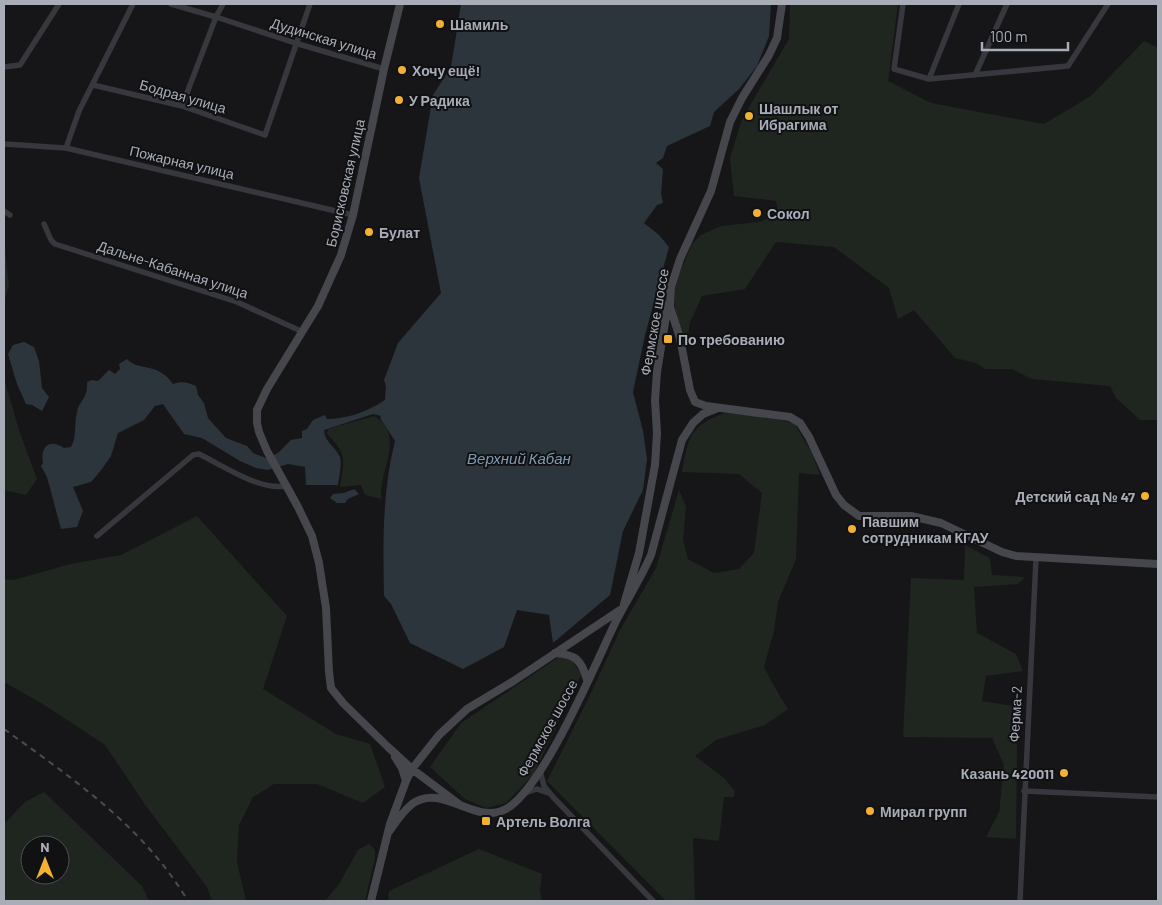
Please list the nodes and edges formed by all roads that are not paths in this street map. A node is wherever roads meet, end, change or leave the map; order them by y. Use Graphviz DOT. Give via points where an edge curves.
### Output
graph roads {
  1 [pos="59,4"];
  2 [pos="133,4"];
  3 [pos="171,4"];
  4 [pos="223,4"];
  5 [pos="310,4"];
  6 [pos="400,4"];
  7 [pos="782,4"];
  8 [pos="903,4"];
  9 [pos="960,4"];
  10 [pos="1007,4"];
  11 [pos="1108,4"];
  12 [pos="216,17"];
  13 [pos="295,43"];
  14 [pos="4,68"];
  15 [pos="384,69"];
  16 [pos="975,75"];
  17 [pos="929,79"];
  18 [pos="93,85"];
  19 [pos="182,106"];
  20 [pos="4,144"];
  21 [pos="66,148"];
  22 [pos="4,211"];
  23 [pos="10,215"];
  24 [pos="353,216"];
  25 [pos="44,224"];
  26 [pos="671,286"];
  27 [pos="303,332"];
  28 [pos="718,408"];
  29 [pos="285,486"];
  30 [pos="97,536"];
  31 [pos="1036,558"];
  32 [pos="1158,564"];
  33 [pos="623,607"];
  34 [pos="555,653"];
  35 [pos="588,680"];
  36 [pos="388,747"];
  37 [pos="412,769"];
  38 [pos="540,771"];
  39 [pos="406,781"];
  40 [pos="1024,791"];
  41 [pos="525,793"];
  42 [pos="553,797"];
  43 [pos="1158,798"];
  44 [pos="460,805"];
  45 [pos="388,833"];
  46 [pos="371,901"];
  47 [pos="654,901"];
  48 [pos="1020,901"];
  1 -- 14 [label="street" via="20,65"];
  2 -- 18 [label="street"];
  3 -- 12 [label="street, Дудинская улица"];
  4 -- 12 [label="street"];
  5 -- 13 [label="street"];
  6 -- 15 [label="street, Борисковская улица"];
  7 -- 26 [label="street, Фермское шоссе" via="777,38 730,122 711,191"];
  8 -- 17 [label="street" via="894,69"];
  9 -- 17 [label="street"];
  10 -- 16 [label="street"];
  11 -- 16 [label="street" via="1068,66"];
  12 -- 13 [label="street, Дудинская улица"];
  12 -- 19 [label="street"];
  13 -- 15 [label="street, Дудинская улица"];
  13 -- 19 [label="street, Бодрая улица" via="264,135"];
  15 -- 24 [label="street, Борисковская улица"];
  16 -- 17 [label="street"];
  18 -- 19 [label="street, Бодрая улица"];
  18 -- 21 [label="street" via="79,111"];
  20 -- 21 [label="street, Пожарная улица"];
  21 -- 24 [label="street, Пожарная улица"];
  22 -- 23 [label="street"];
  24 -- 27 [label="street, Борисковская улица" via="341,255"];
  25 -- 27 [label="street, Дальне-Кабанная улица" via="55,244 237,302"];
  26 -- 28 [label="street" via="670,306 690,390 695,402"];
  26 -- 33 [label="street, Фермское шоссе" via="657,372 655,464 639,553"];
  27 -- 29 [label="street, Борисковская улица" via="257,410 259,432"];
  28 -- 31 [label="street" via="790,417 800,423 836,495 859,516 911,516 940,523 1002,552"];
  28 -- 33 [label="street, Фермское шоссе" via="703,414 682,440 651,555"];
  29 -- 30 [label="street" via="256,482 199,454 193,455"];
  29 -- 36 [label="street" via="312,536 319,563 332,688"];
  31 -- 32 [label="street"];
  31 -- 40 [label="street, Ферма-2"];
  33 -- 34 [label="street, Фермское шоссе"];
  33 -- 35 [label="street, Фермское шоссе"];
  34 -- 35 [label="street" via="576,658 584,667"];
  34 -- 37 [label="street, Фермское шоссе" via="467,709 439,735"];
  35 -- 38 [label="street, Фермское шоссе"];
  36 -- 37 [label="street, Фермское шоссе"];
  36 -- 39 [label="street" via="402,768"];
  37 -- 39 [label="street, Фермское шоссе"];
  37 -- 44 [label="street, Фермское шоссе"];
  38 -- 41 [label="street, Фермское шоссе"];
  38 -- 42 [label="street" via="544,786"];
  39 -- 45 [label="street, Фермское шоссе"];
  40 -- 43 [label="street"];
  40 -- 48 [label="street, Ферма-2"];
  41 -- 42 [label="street" via="541,789"];
  41 -- 44 [label="street, Фермское шоссе" via="508,808 493,813 478,812"];
  42 -- 47 [label="street"];
  44 -- 45 [label="street, Фермское шоссе" via="437,798 418,801 401,815"];
  45 -- 46 [label="street, Фермское шоссе"];
}
